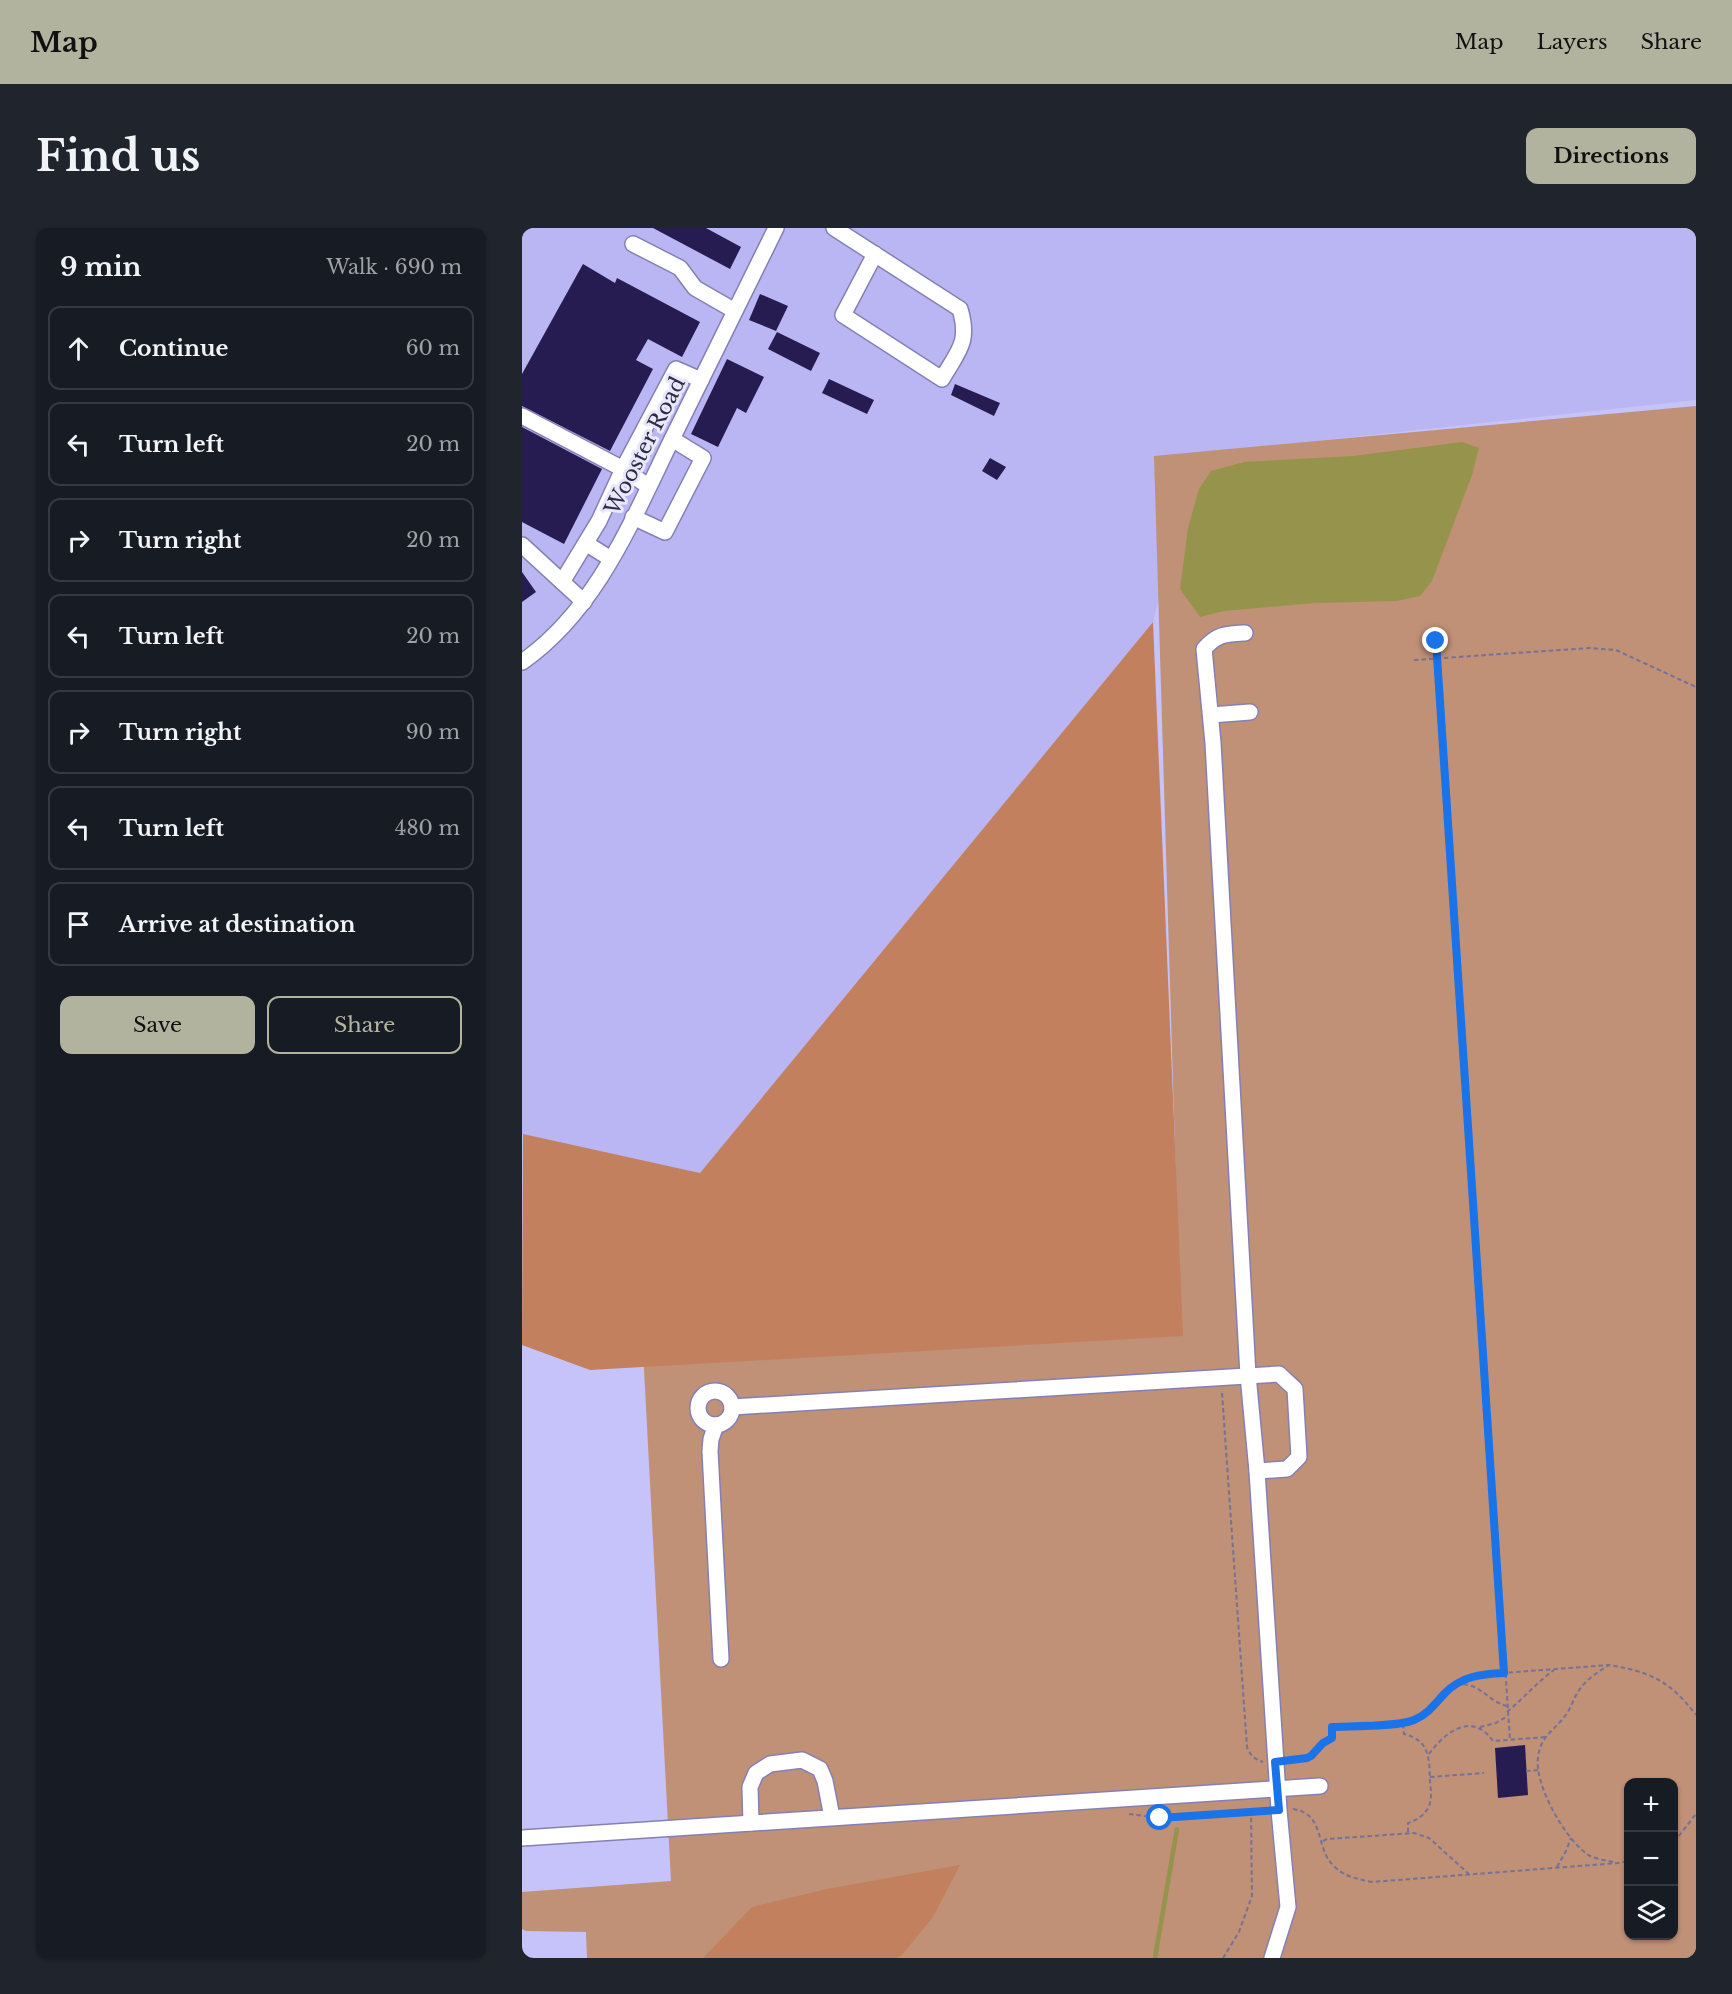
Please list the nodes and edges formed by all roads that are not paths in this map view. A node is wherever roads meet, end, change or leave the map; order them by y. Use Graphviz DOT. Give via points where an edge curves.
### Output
graph roads {
  1 [pos="776,228"];
  2 [pos="834,228"];
  3 [pos="633,244"];
  4 [pos="875,254"];
  5 [pos="735,311"];
  6 [pos="701,380"];
  7 [pos="522,416"];
  8 [pos="672,439"];
  9 [pos="623,470"];
  10 [pos="648,486"];
  11 [pos="633,517"];
  12 [pos="599,521"];
  13 [pos="624,533"];
  14 [pos="586,544"];
  15 [pos="522,545"];
  16 [pos="611,559"];
  17 [pos="562,582"];
  18 [pos="584,602"];
  19 [pos="1245,633"];
  20 [pos="522,662"];
  21 [pos="1250,712"];
  22 [pos="1210,715"];
  23 [pos="1248,1375"];
  24 [pos="732,1407"];
  25 [pos="716,1425"];
  26 [pos="1257,1472"];
  27 [pos="721,1659"];
  28 [pos="1320,1786"];
  29 [pos="1277,1787"];
  30 [pos="832,1818"];
  31 [pos="751,1823"];
  32 [pos="522,1838"];
  33 [pos="1272,1958"];
  1 -- 5 [label="street, Wooster Road"];
  2 -- 4 [label="street"];
  3 -- 5 [label="street" via="680,268 695,288"];
  4 -- 4 [label="street" via="960,309 965,326 963,343 942,379 843,315"];
  5 -- 6 [label="street, Wooster Road"];
  6 -- 8 [label="street, Wooster Road"];
  6 -- 9 [label="street" via="676,369"];
  7 -- 9 [label="street"];
  8 -- 10 [label="street, Wooster Road"];
  8 -- 11 [label="street" via="703,458 665,532"];
  9 -- 10 [label="street"];
  9 -- 12 [label="street"];
  10 -- 11 [label="street, Wooster Road"];
  11 -- 13 [label="street, Wooster Road"];
  12 -- 13 [label="street"];
  12 -- 14 [label="street"];
  13 -- 16 [label="street, Wooster Road"];
  14 -- 16 [label="street"];
  14 -- 17 [label="street"];
  15 -- 17 [label="street"];
  16 -- 18 [label="street, Wooster Road"];
  17 -- 18 [label="street"];
  18 -- 20 [label="street, Wooster Road" via="558,633"];
  19 -- 22 [label="street" via="1224,634 1204,649"];
  21 -- 22 [label="street"];
  22 -- 23 [label="street"];
  23 -- 24 [label="street"];
  23 -- 26 [label="street"];
  23 -- 26 [label="street" via="1279,1374 1295,1389 1299,1457 1287,1469"];
  24 -- 25 [label="street" via="726,1421"];
  24 -- 25 [label="street" via="728,1397 718,1391 703,1397 699,1413"];
  25 -- 27 [label="street" via="710,1451"];
  26 -- 29 [label="street"];
  28 -- 29 [label="street"];
  29 -- 30 [label="street"];
  29 -- 33 [label="street" via="1288,1907"];
  30 -- 31 [label="street"];
  30 -- 31 [label="street" via="820,1769 802,1760 770,1764 756,1773 750,1787"];
  31 -- 32 [label="street"];
}
